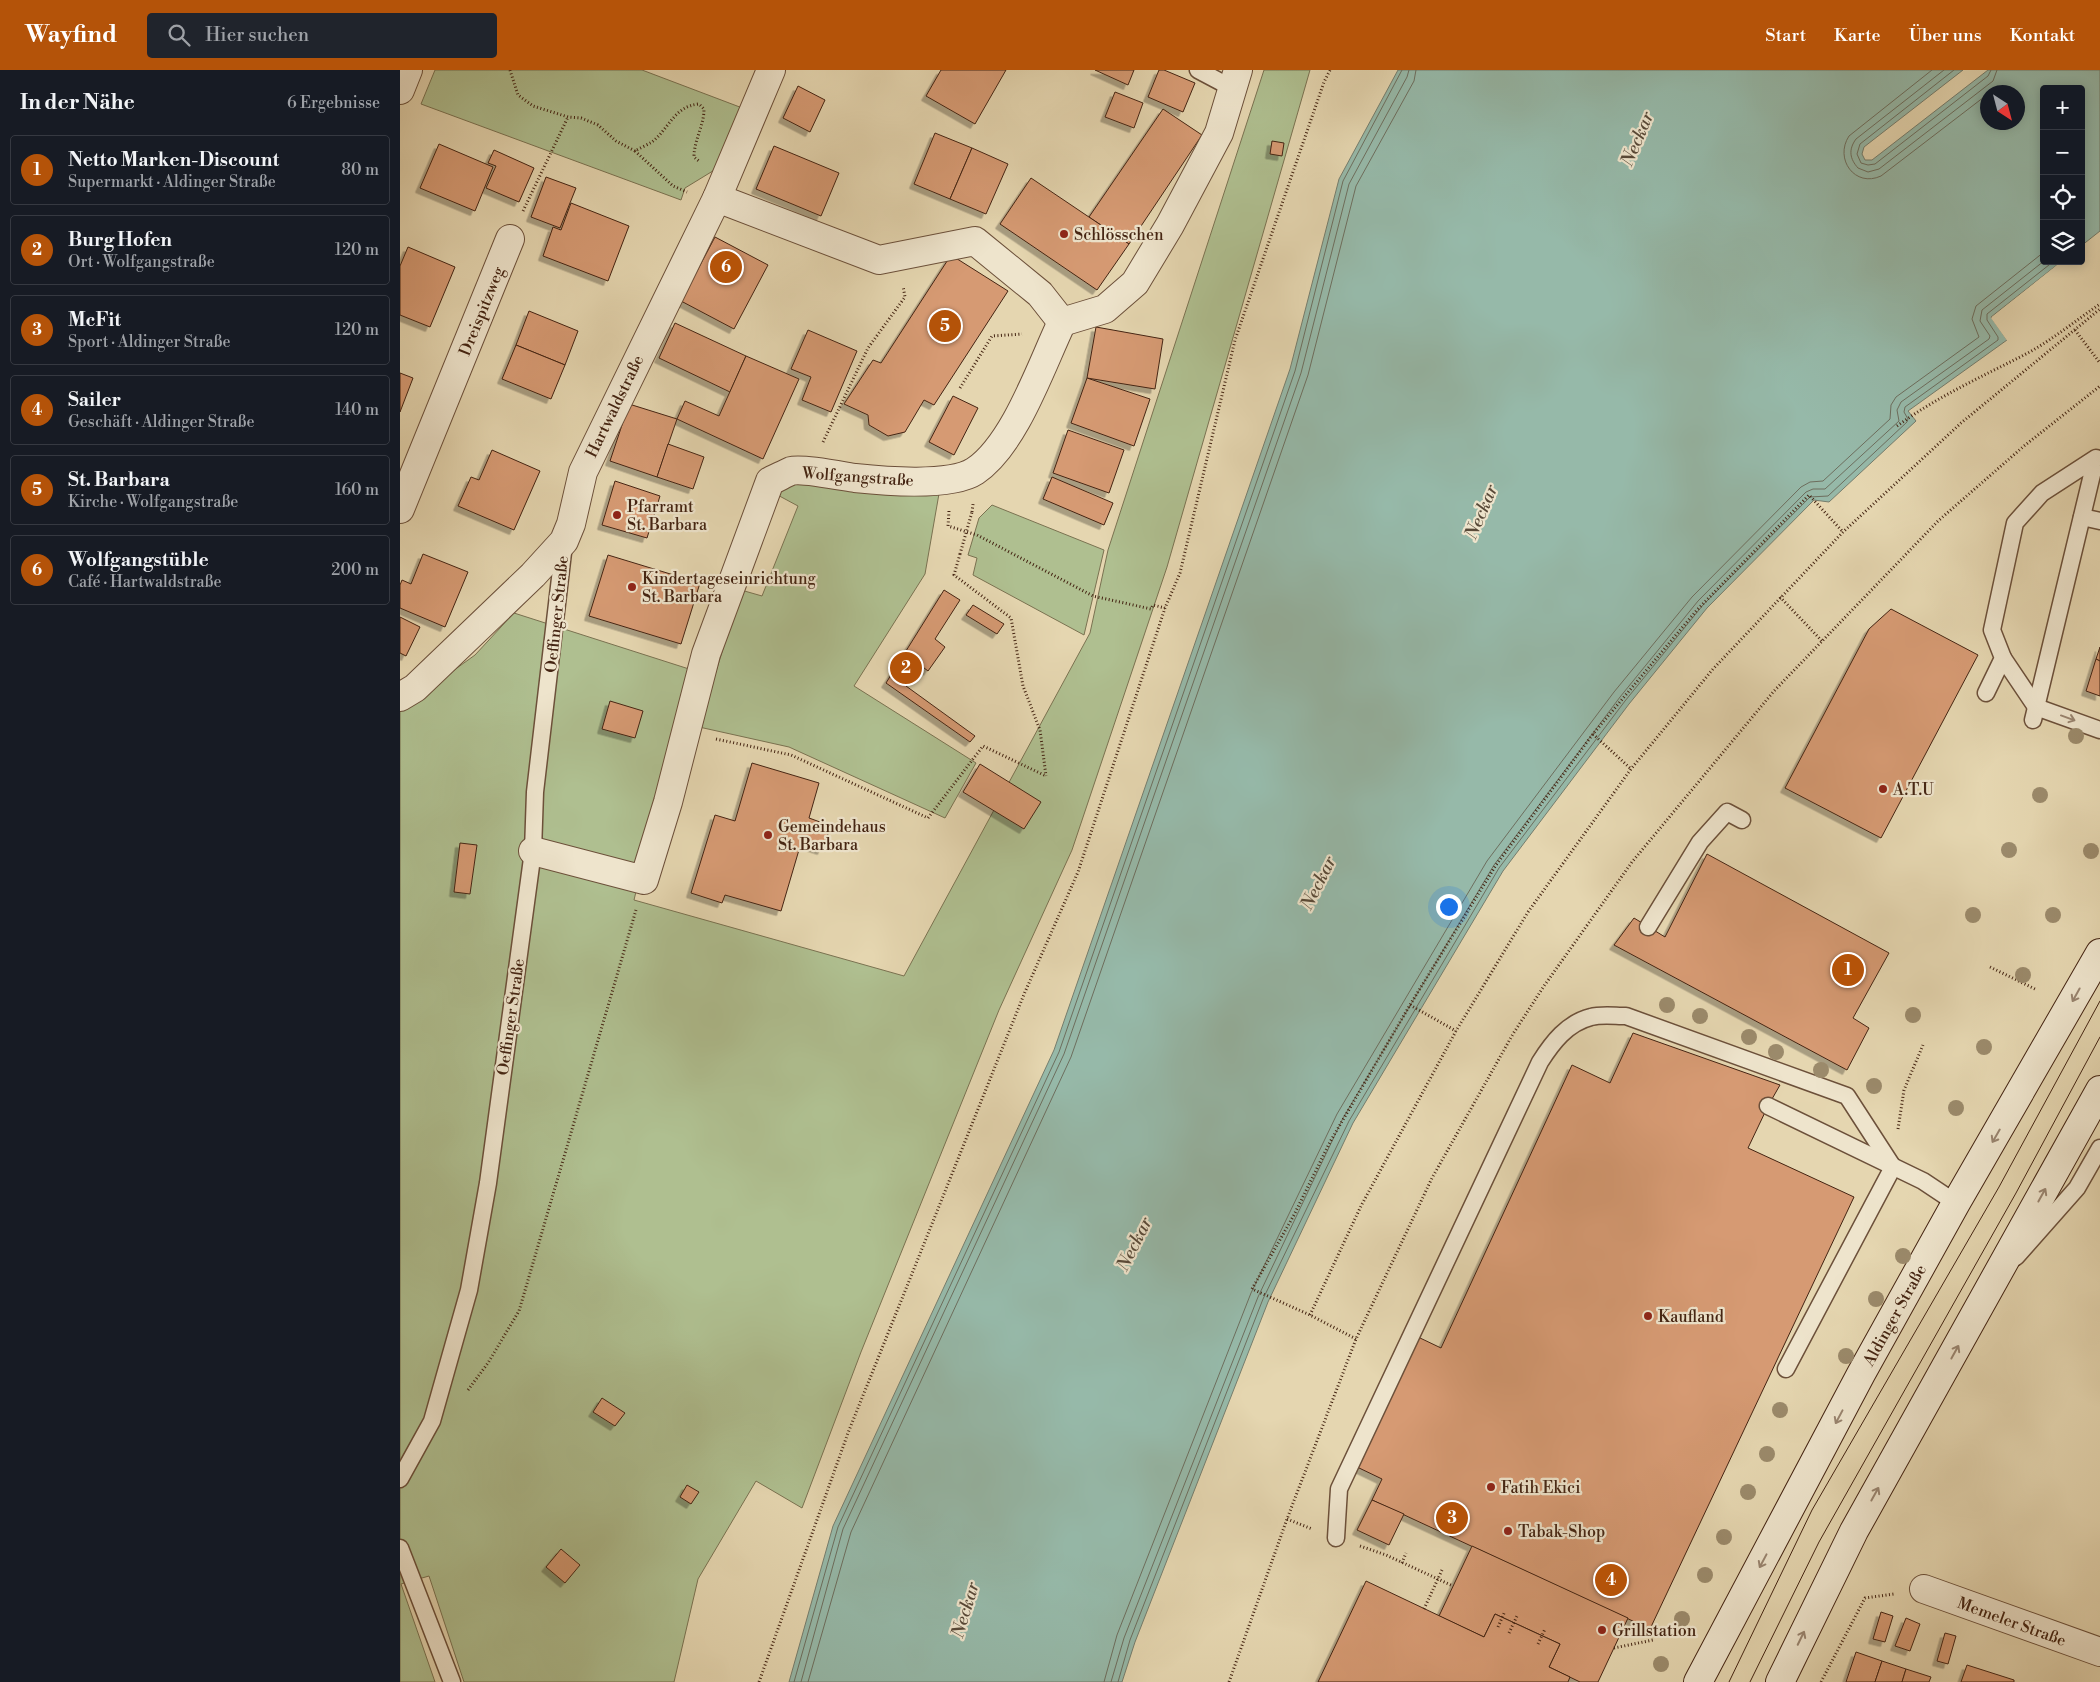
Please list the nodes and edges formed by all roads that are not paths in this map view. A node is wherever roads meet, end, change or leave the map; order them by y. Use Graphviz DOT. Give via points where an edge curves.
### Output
graph roads {
  1 [pos="408,70"];
  2 [pos="771,70"];
  3 [pos="1198,70"];
  4 [pos="1235,79"];
  5 [pos="400,90"];
  6 [pos="705,196"];
  7 [pos="510,239"];
  8 [pos="1058,329"];
  9 [pos="2098,457"];
  10 [pos="400,509"];
  11 [pos="2082,517"];
  12 [pos="2100,521"];
  13 [pos="564,541"];
  14 [pos="2003,658"];
  15 [pos="1986,693"];
  16 [pos="400,696"];
  17 [pos="2035,713"];
  18 [pos="2100,730"];
  19 [pos="1742,820"];
  20 [pos="533,851"];
  21 [pos="1648,927"];
  22 [pos="2100,953"];
  23 [pos="2100,1090"];
  24 [pos="1768,1106"];
  25 [pos="2100,1148"];
  26 [pos="1893,1167"];
  27 [pos="1956,1203"];
  28 [pos="1996,1278"];
  29 [pos="1786,1369"];
  30 [pos="400,1479"];
  31 [pos="1336,1538"];
  32 [pos="400,1548"];
  33 [pos="1924,1589"];
  34 [pos="2100,1652"];
  35 [pos="452,1682"];
  36 [pos="1698,1682"];
  37 [pos="1780,1682"];
  1 -- 5 [label="street"];
  2 -- 6 [label="street, Hartwaldstraße"];
  3 -- 4 [label="lane"];
  4 -- 8 [label="street" via="1219,133 1135,283 1105,309"];
  6 -- 8 [label="street" via="879,260 975,241 1040,294"];
  6 -- 13 [label="street, Hartwaldstraße" via="582,472"];
  7 -- 10 [label="street, Dreispitzweg"];
  8 -- 20 [label="street, Wolfgangstraße" via="1023,406 1002,443 974,471 951,480 879,480 793,470 770,481 706,654 644,880"];
  9 -- 11 [label="lane"];
  9 -- 14 [label="lane" via="2042,494 2015,523 1992,630"];
  11 -- 12 [label="lane"];
  11 -- 17 [label="lane"];
  13 -- 16 [label="street, Hartwaldstraße" via="415,688"];
  13 -- 20 [label="lane, Oeffinger Straße" via="535,792"];
  14 -- 15 [label="lane"];
  14 -- 17 [label="lane"];
  17 -- 18 [label="lane, one-way"];
  19 -- 21 [label="lane" via="1727,812 1700,842"];
  20 -- 30 [label="lane, Oeffinger Straße" via="488,1184 470,1290 432,1421"];
  22 -- 27 [label="street, Aldinger Straße, one-way"];
  28 -- 23 [label="street, one-way"];
  24 -- 26 [label="lane"];
  25 -- 28 [label="lane" via="2077,1188"];
  26 -- 27 [label="lane"];
  26 -- 29 [label="lane"];
  26 -- 31 [label="lane" via="1846,1096 1626,1016 1591,1016 1571,1026 1552,1042 1540,1062 1339,1489"];
  27 -- 36 [label="street, Aldinger Straße, one-way" via="1861,1374"];
  37 -- 28 [label="street, one-way" via="1854,1531"];
  32 -- 35 [label="lane"];
  33 -- 34 [label="street, Memeler Straße"];
}
